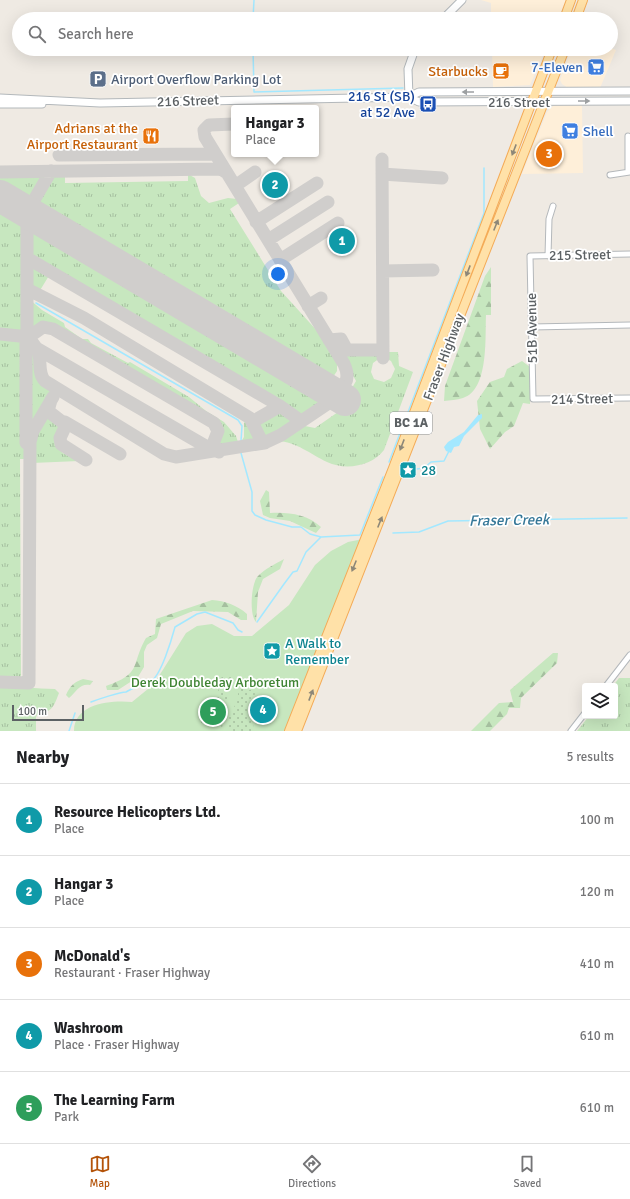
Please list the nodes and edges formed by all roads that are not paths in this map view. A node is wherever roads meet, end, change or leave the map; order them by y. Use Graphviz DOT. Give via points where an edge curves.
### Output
graph roads {
  1 [pos="462,0"];
  2 [pos="571,0"];
  3 [pos="583,0"];
  4 [pos="450,12"];
  5 [pos="567,12"];
  6 [pos="579,12"];
  7 [pos="413,56"];
  8 [pos="549,56"];
  9 [pos="562,56"];
  10 [pos="630,91"];
  11 [pos="535,92"];
  12 [pos="549,92"];
  13 [pos="409,97"];
  14 [pos="0,98"];
  15 [pos="532,101"];
  16 [pos="545,101"];
  17 [pos="630,101"];
  18 [pos="64,102"];
  19 [pos="0,104"];
  20 [pos="628,136"];
  21 [pos="629,172"];
  22 [pos="610,175"];
  23 [pos="553,206"];
  24 [pos="630,254"];
  25 [pos="530,256"];
  26 [pos="548,256"];
  27 [pos="630,325"];
  28 [pos="532,327"];
  29 [pos="630,398"];
  30 [pos="533,400"];
  31 [pos="630,655"];
  32 [pos="608,683"];
  33 [pos="582,717"];
  34 [pos="288,731"];
  35 [pos="297,731"];
  36 [pos="571,731"];
  1 -- 4 [label="main road"];
  2 -- 5 [label="main road"];
  3 -- 6 [label="main road"];
  7 -- 13 [label="main road" via="408,69"];
  8 -- 11 [label="main road, Fraser Highway / BC 1A"];
  9 -- 12 [label="main road, Fraser Highway / BC 1A"];
  10 -- 12 [label="main road, 216 Street"];
  11 -- 12 [label="main road, 216 Street"];
  11 -- 13 [label="main road, 216 Street, one-way" via="419,92"];
  11 -- 15 [label="main road, Fraser Highway / BC 1A"];
  12 -- 16 [label="main road, Fraser Highway / BC 1A"];
  13 -- 15 [label="main road, 216 Street" via="419,102"];
  13 -- 18 [label="main road, 216 Street"];
  14 -- 18 [label="main road, 216 Street"];
  15 -- 16 [label="main road, 216 Street"];
  15 -- 34 [label="main road, Fraser Highway / BC 1A, one-way" via="394,468"];
  16 -- 17 [label="main road, 216 Street, one-way"];
  35 -- 16 [label="main road, Fraser Highway / BC 1A, one-way"];
  18 -- 19 [label="main road, 216 Street"];
  20 -- 21 [label="street"];
  21 -- 22 [label="street"];
  23 -- 26 [label="street" via="549,219"];
  24 -- 26 [label="street, 215 Street"];
  25 -- 26 [label="street, 215 Street"];
  25 -- 28 [label="street, 51B Avenue"];
  27 -- 28 [label="street"];
  28 -- 30 [label="street, 51B Avenue"];
  29 -- 30 [label="street, 214 Street"];
  31 -- 32 [label="street"];
  33 -- 36 [label="street"];
}
